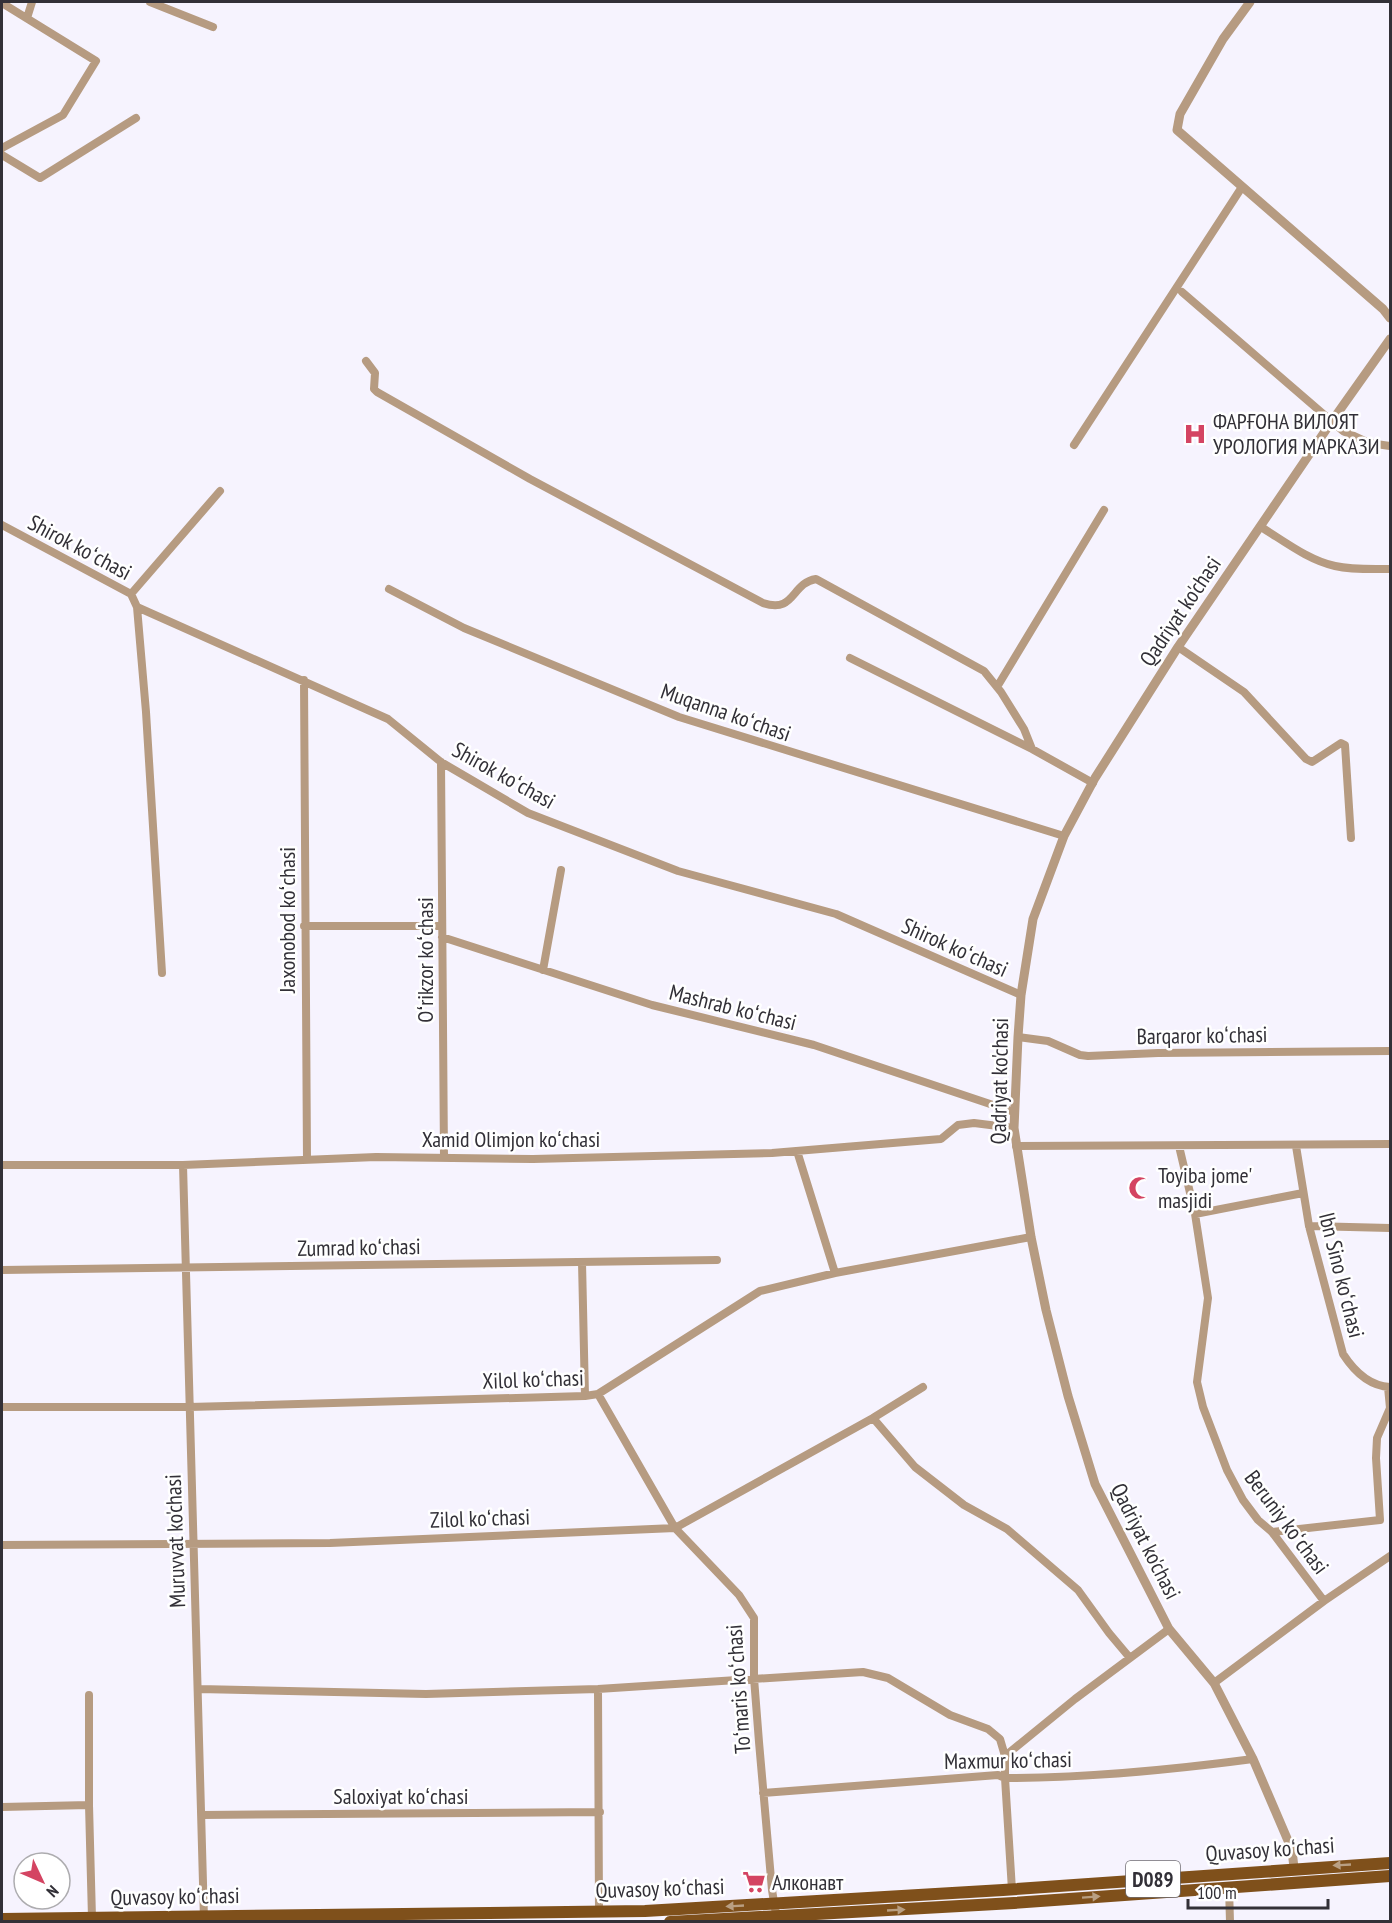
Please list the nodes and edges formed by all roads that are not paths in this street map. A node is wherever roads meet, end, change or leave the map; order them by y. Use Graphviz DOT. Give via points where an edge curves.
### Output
graph roads {
  1 [pos="33,2"];
  2 [pos="150,2"];
  3 [pos="1250,2"];
  4 [pos="2,3"];
  5 [pos="27,18"];
  6 [pos="213,27"];
  7 [pos="136,118"];
  8 [pos="2,147"];
  9 [pos="2,155"];
  10 [pos="1242,187"];
  11 [pos="1182,292"];
  12 [pos="1390,318"];
  13 [pos="1390,339"];
  14 [pos="366,361"];
  15 [pos="1332,421"];
  16 [pos="1074,445"];
  17 [pos="1390,446"];
  18 [pos="220,490"];
  19 [pos="1104,510"];
  20 [pos="2,525"];
  21 [pos="1261,527"];
  22 [pos="1390,569"];
  23 [pos="389,589"];
  24 [pos="132,594"];
  25 [pos="137,607"];
  26 [pos="1178,647"];
  27 [pos="850,658"];
  28 [pos="304,680"];
  29 [pos="997,687"];
  30 [pos="1036,751"];
  31 [pos="441,762"];
  32 [pos="1092,783"];
  33 [pos="1064,836"];
  34 [pos="1351,838"];
  35 [pos="561,870"];
  36 [pos="304,926"];
  37 [pos="442,926"];
  38 [pos="442,937"];
  39 [pos="543,970"];
  40 [pos="162,973"];
  41 [pos="1021,995"];
  42 [pos="1018,1037"];
  43 [pos="1390,1051"];
  44 [pos="1014,1112"];
  45 [pos="1014,1128"];
  46 [pos="1390,1144"];
  47 [pos="1016,1146"];
  48 [pos="1179,1146"];
  49 [pos="1296,1146"];
  50 [pos="797,1151"];
  51 [pos="444,1158"];
  52 [pos="307,1160"];
  53 [pos="2,1165"];
  54 [pos="183,1165"];
  55 [pos="1303,1193"];
  56 [pos="1195,1214"];
  57 [pos="1309,1226"];
  58 [pos="1390,1228"];
  59 [pos="1032,1237"];
  60 [pos="717,1260"];
  61 [pos="582,1262"];
  62 [pos="186,1268"];
  63 [pos="2,1270"];
  64 [pos="835,1273"];
  65 [pos="923,1387"];
  66 [pos="1389,1387"];
  67 [pos="597,1394"];
  68 [pos="585,1396"];
  69 [pos="2,1407"];
  70 [pos="189,1407"];
  71 [pos="873,1418"];
  72 [pos="1380,1520"];
  73 [pos="1390,1521"];
  74 [pos="675,1528"];
  75 [pos="1272,1532"];
  76 [pos="193,1543"];
  77 [pos="2,1545"];
  78 [pos="1390,1557"];
  79 [pos="1324,1601"];
  80 [pos="1169,1629"];
  81 [pos="1130,1658"];
  82 [pos="754,1678"];
  83 [pos="1214,1683"];
  84 [pos="199,1689"];
  85 [pos="598,1689"];
  86 [pos="89,1695"];
  87 [pos="1005,1756"];
  88 [pos="1253,1758"];
  89 [pos="1005,1779"];
  90 [pos="763,1793"];
  91 [pos="89,1805"];
  92 [pos="2,1807"];
  93 [pos="600,1812"];
  94 [pos="202,1815"];
  95 [pos="1390,1863"];
  96 [pos="1294,1868"];
  97 [pos="1390,1876"];
  98 [pos="1230,1887"];
  99 [pos="1008,1890"];
  100 [pos="774,1904"];
  101 [pos="605,1912"];
  102 [pos="92,1918"];
  103 [pos="2,1919"];
  104 [pos="204,1919"];
  105 [pos="777,1919"];
  106 [pos="670,1922"];
  107 [pos="1230,1922"];
  1 -- 5 [label="street"];
  2 -- 6 [label="street"];
  3 -- 10 [label="street" via="1223,39 1180,114 1177,130"];
  4 -- 5 [label="street"];
  5 -- 8 [label="street" via="96,61 63,116"];
  7 -- 9 [label="street" via="40,178"];
  10 -- 12 [label="street"];
  10 -- 16 [label="street"];
  11 -- 15 [label="street"];
  13 -- 15 [label="street, Qadriyat ko'chasi"];
  14 -- 29 [label="street" via="373,370 377,392 763,603 780,606 807,581 816,579 984,671"];
  15 -- 17 [label="street" via="1361,440"];
  15 -- 21 [label="street, Qadriyat ko'chasi"];
  18 -- 24 [label="street"];
  19 -- 29 [label="street"];
  20 -- 24 [label="street, Shirok koʻchasi"];
  21 -- 22 [label="street" via="1333,566"];
  21 -- 26 [label="street, Qadriyat ko'chasi"];
  23 -- 33 [label="street, Muqanna koʻchasi" via="464,628 679,717"];
  24 -- 25 [label="street, Shirok koʻchasi"];
  25 -- 28 [label="street, Shirok koʻchasi"];
  25 -- 40 [label="street"];
  26 -- 32 [label="street, Qadriyat ko'chasi"];
  26 -- 34 [label="street" via="1244,692 1306,759 1312,762 1341,743 1346,745"];
  27 -- 30 [label="street"];
  28 -- 31 [label="street, Shirok koʻchasi" via="388,719"];
  28 -- 36 [label="street, Jaxonobod koʻchasi"];
  29 -- 30 [label="street"];
  30 -- 32 [label="street"];
  31 -- 37 [label="street, Oʻrikzor koʻchasi"];
  31 -- 41 [label="street, Shirok koʻchasi" via="528,813 569,830 678,871 836,914"];
  32 -- 33 [label="street, Qadriyat ko'chasi"];
  33 -- 41 [label="street, Qadriyat ko'chasi" via="1033,919"];
  35 -- 39 [label="street"];
  36 -- 37 [label="street"];
  36 -- 52 [label="street, Jaxonobod koʻchasi"];
  37 -- 38 [label="street, Oʻrikzor koʻchasi"];
  38 -- 39 [label="street, Mashrab koʻchasi"];
  38 -- 51 [label="street, Oʻrikzor koʻchasi"];
  39 -- 44 [label="street, Mashrab koʻchasi" via="651,1005 814,1045"];
  41 -- 42 [label="street, Qadriyat ko'chasi"];
  42 -- 43 [label="street, Barqaror koʻchasi" via="1048,1041 1088,1056"];
  42 -- 44 [label="street, Qadriyat ko'chasi"];
  44 -- 45 [label="street, Qadriyat ko'chasi"];
  45 -- 47 [label="street, Qadriyat ko'chasi"];
  45 -- 50 [label="street, Xamid Olimjon koʻchasi" via="974,1123 958,1125 941,1138"];
  46 -- 49 [label="street"];
  47 -- 48 [label="street"];
  47 -- 59 [label="street, Qadriyat ko'chasi"];
  48 -- 49 [label="street"];
  48 -- 56 [label="street, Beruniy koʻchasi"];
  49 -- 55 [label="street, Ibn Sino koʻchasi"];
  50 -- 51 [label="street, Xamid Olimjon koʻchasi"];
  50 -- 64 [label="street"];
  51 -- 52 [label="street, Xamid Olimjon koʻchasi"];
  52 -- 54 [label="street, Xamid Olimjon koʻchasi"];
  53 -- 54 [label="street, Xamid Olimjon koʻchasi"];
  54 -- 62 [label="street, Muruvvat ko'chasi"];
  55 -- 56 [label="street"];
  55 -- 57 [label="street, Ibn Sino koʻchasi"];
  56 -- 75 [label="street, Beruniy koʻchasi" via="1208,1298 1197,1382 1227,1470 1243,1500"];
  57 -- 58 [label="street"];
  57 -- 66 [label="street, Ibn Sino koʻchasi" via="1343,1354 1356,1371 1375,1385"];
  59 -- 64 [label="street, Xilol koʻchasi"];
  59 -- 80 [label="street, Qadriyat ko'chasi" via="1062,1374 1095,1484"];
  60 -- 61 [label="street, Zumrad koʻchasi"];
  61 -- 62 [label="street, Zumrad koʻchasi"];
  61 -- 68 [label="street"];
  62 -- 63 [label="street, Zumrad koʻchasi"];
  62 -- 70 [label="street, Muruvvat ko'chasi"];
  64 -- 67 [label="street, Xilol koʻchasi" via="760,1291"];
  65 -- 71 [label="street, Zilol koʻchasi"];
  66 -- 72 [label="street" via="1390,1408 1377,1438"];
  67 -- 68 [label="street, Xilol koʻchasi"];
  67 -- 74 [label="street, Toʻmaris koʻchasi"];
  68 -- 70 [label="street, Xilol koʻchasi"];
  69 -- 70 [label="street, Xilol koʻchasi"];
  70 -- 76 [label="street, Muruvvat ko'chasi"];
  71 -- 74 [label="street, Zilol koʻchasi"];
  71 -- 81 [label="street" via="915,1467 964,1505 1007,1529 1078,1590"];
  72 -- 73 [label="street"];
  72 -- 75 [label="street"];
  74 -- 76 [label="street, Zilol koʻchasi" via="330,1543"];
  74 -- 82 [label="street, Toʻmaris koʻchasi" via="739,1595 754,1618"];
  75 -- 79 [label="street, Beruniy koʻchasi"];
  76 -- 77 [label="street, Zilol koʻchasi"];
  76 -- 84 [label="street, Muruvvat ko'chasi"];
  78 -- 79 [label="street"];
  79 -- 83 [label="street"];
  80 -- 81 [label="street"];
  80 -- 83 [label="street, Qadriyat ko'chasi"];
  81 -- 87 [label="street"];
  82 -- 85 [label="street"];
  82 -- 87 [label="street" via="863,1672 888,1678 950,1715 988,1729 1000,1738"];
  82 -- 90 [label="street, Toʻmaris koʻchasi"];
  83 -- 88 [label="street, Qadriyat ko'chasi"];
  84 -- 85 [label="street" via="426,1694"];
  84 -- 94 [label="street, Muruvvat ko'chasi"];
  85 -- 93 [label="street"];
  86 -- 91 [label="street"];
  87 -- 89 [label="street"];
  88 -- 89 [label="street, Maxmur koʻchasi" via="1169,1770"];
  88 -- 96 [label="street, Qadriyat ko'chasi" via="1292,1850"];
  89 -- 90 [label="street, Maxmur koʻchasi" via="998,1774"];
  89 -- 99 [label="street"];
  90 -- 100 [label="street, Toʻmaris koʻchasi"];
  91 -- 92 [label="street"];
  91 -- 102 [label="street"];
  93 -- 94 [label="street, Saloxiyat koʻchasi"];
  93 -- 101 [label="street"];
  94 -- 104 [label="street, Muruvvat ko'chasi"];
  95 -- 96 [label="main road, Quvasoy koʻchasi / D089, one-way"];
  96 -- 99 [label="main road, Quvasoy koʻchasi / D089"];
  97 -- 98 [label="main road, Quvasoy koʻchasi / D089"];
  105 -- 98 [label="main road, Quvasoy koʻchasi / D089, one-way"];
  98 -- 107 [label="street"];
  99 -- 100 [label="main road, Quvasoy koʻchasi / D089"];
  100 -- 101 [label="main road, Quvasoy koʻchasi / D089, one-way"];
  100 -- 105 [label="street, Toʻmaris koʻchasi"];
  101 -- 104 [label="main road, Quvasoy koʻchasi / D089"];
  102 -- 103 [label="main road, Quvasoy koʻchasi / D089"];
  102 -- 104 [label="main road, Quvasoy koʻchasi / D089"];
  105 -- 106 [label="main road, Quvasoy koʻchasi / D089"];
}
